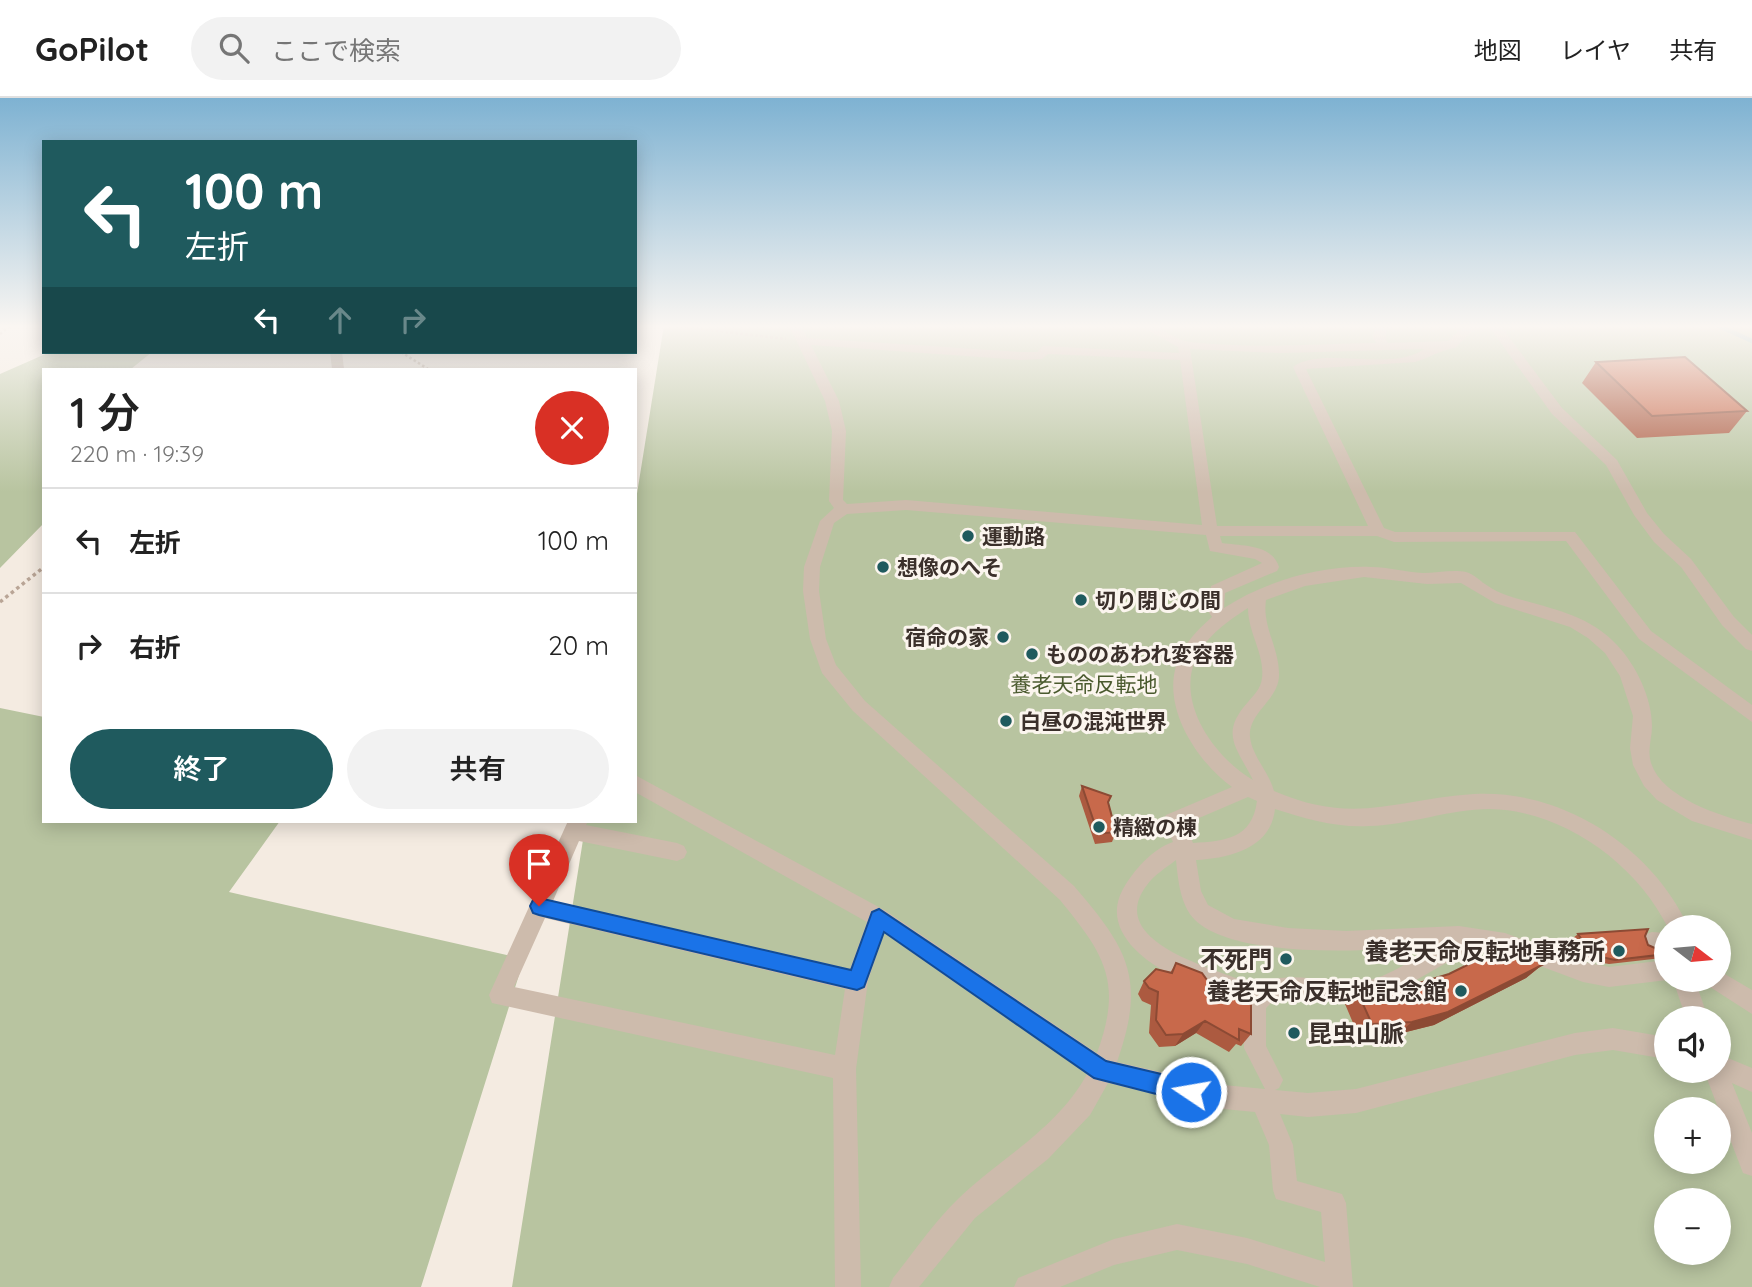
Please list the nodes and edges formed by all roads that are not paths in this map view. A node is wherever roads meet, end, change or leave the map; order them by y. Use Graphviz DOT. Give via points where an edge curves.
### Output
graph roads {
  1 [pos="822,380"];
  2 [pos="1189,380"];
  3 [pos="1305,380"];
  4 [pos="1535,380"];
  5 [pos="843,509"];
  6 [pos="1378,531"];
  7 [pos="1212,534"];
  8 [pos="1258,598"];
  9 [pos="1222,617"];
  10 [pos="1752,645"];
  11 [pos="1752,715"];
  12 [pos="637,784"];
  13 [pos="1256,792"];
  14 [pos="576,826"];
  15 [pos="1752,832"];
  16 [pos="1185,851"];
  17 [pos="677,852"];
  18 [pos="539,906"];
  19 [pos="1673,915"];
  20 [pos="879,918"];
  21 [pos="1472,937"];
  22 [pos="1654,959"];
  23 [pos="857,981"];
  24 [pos="1731,989"];
  25 [pos="1752,1003"];
  26 [pos="1255,1004"];
  27 [pos="1654,1046"];
  28 [pos="844,1069"];
  29 [pos="1102,1070"];
  30 [pos="1731,1071"];
  31 [pos="1752,1080"];
  32 [pos="1721,1083"];
  33 [pos="1267,1091"];
  34 [pos="1752,1164"];
  35 [pos="1339,1283"];
  36 [pos="848,1287"];
  37 [pos="902,1287"];
  38 [pos="1027,1287"];
  1 -- 5 [label="street" via="839,431 836,502"];
  2 -- 7 [label="street"];
  3 -- 6 [label="street"];
  4 -- 10 [label="street" via="1557,411 1612,463 1653,530"];
  5 -- 7 [label="street" via="906,505"];
  5 -- 29 [label="street" via="827,521 812,567 818,639 828,667 859,706 1067,893 1094,925 1114,959 1122,995 1118,1026"];
  6 -- 7 [label="street"];
  6 -- 11 [label="street" via="1394,537 1570,536 1645,635"];
  7 -- 9 [label="street" via="1215,547 1259,554 1271,567 1217,590 1216,611"];
  8 -- 9 [label="street"];
  8 -- 13 [label="street" via="1256,623 1269,663 1269,686 1245,718 1241,732"];
  8 -- 15 [label="street" via="1318,578 1366,572 1464,577 1499,601 1555,613 1583,625 1611,649 1632,682 1643,730 1639,750 1648,774 1667,798 1706,819"];
  9 -- 13 [label="street" via="1188,652 1182,676 1184,699 1205,751"];
  12 -- 20 [label="street"];
  13 -- 16 [label="street" via="1173,821"];
  13 -- 16 [label="street" via="1268,805 1263,828 1252,838 1205,852"];
  13 -- 19 [label="street" via="1318,813 1368,818 1449,803 1510,803 1532,808 1594,834 1625,856 1651,878"];
  14 -- 17 [label="street"];
  14 -- 18 [label="street"];
  16 -- 21 [label="street" via="1192,898 1201,913 1244,932 1356,941 1444,933"];
  16 -- 26 [label="street" via="1173,850 1140,878 1126,912 1132,932 1178,967 1240,989"];
  18 -- 23 [label="street"];
  18 -- 28 [label="street" via="500,995"];
  20 -- 23 [label="street"];
  20 -- 29 [label="street"];
  21 -- 22 [label="street" via="1609,977"];
  21 -- 26 [label="street" via="1366,992 1268,991"];
  23 -- 28 [label="street"];
  24 -- 25 [label="street"];
  26 -- 33 [label="street" via="1255,1048"];
  27 -- 33 [label="street" via="1613,1040 1575,1044 1356,1101 1308,1105"];
  28 -- 36 [label="street"];
  29 -- 33 [label="street" via="1202,1094"];
  29 -- 37 [label="street" via="1082,1107 1039,1150 966,1209"];
  30 -- 31 [label="street"];
  32 -- 34 [label="street"];
  33 -- 35 [label="street" via="1281,1145 1285,1190 1333,1203"];
  35 -- 38 [label="street" via="1247,1251 1177,1237 1114,1252"];
}
